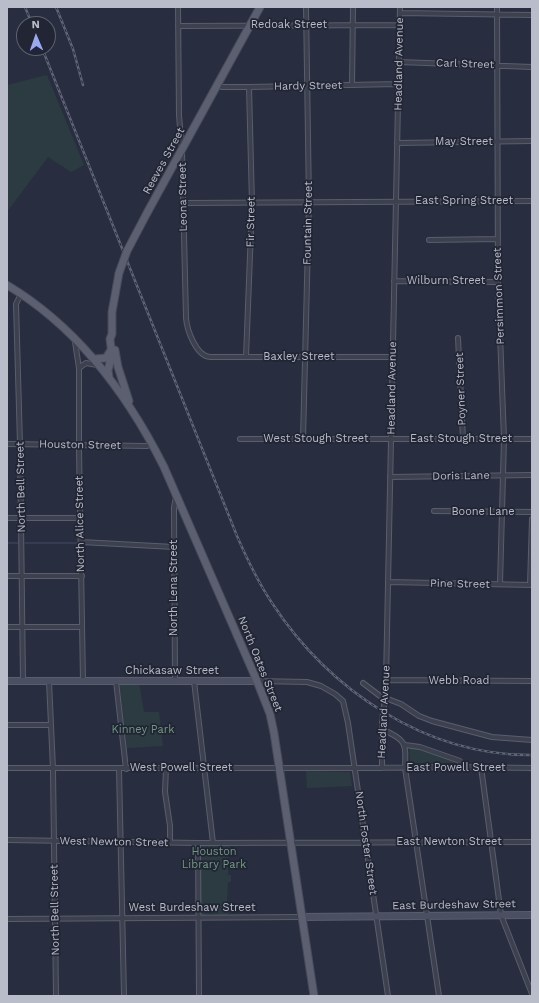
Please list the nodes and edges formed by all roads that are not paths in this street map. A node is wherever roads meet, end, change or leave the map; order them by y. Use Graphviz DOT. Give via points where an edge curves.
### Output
graph roads {
  1 [pos="178,7"];
  2 [pos="260,7"];
  3 [pos="306,7"];
  4 [pos="353,7"];
  5 [pos="400,7"];
  6 [pos="497,7"];
  7 [pos="400,12"];
  8 [pos="497,15"];
  9 [pos="532,15"];
  10 [pos="250,25"];
  11 [pos="352,25"];
  12 [pos="400,25"];
  13 [pos="178,26"];
  14 [pos="307,26"];
  15 [pos="399,62"];
  16 [pos="497,66"];
  17 [pos="532,67"];
  18 [pos="218,84"];
  19 [pos="398,84"];
  20 [pos="352,85"];
  21 [pos="307,86"];
  22 [pos="249,87"];
  23 [pos="532,141"];
  24 [pos="497,142"];
  25 [pos="397,143"];
  26 [pos="182,151"];
  27 [pos="497,201"];
  28 [pos="532,201"];
  29 [pos="396,202"];
  30 [pos="183,203"];
  31 [pos="309,203"];
  32 [pos="252,204"];
  33 [pos="497,239"];
  34 [pos="430,240"];
  35 [pos="394,281"];
  36 [pos="498,282"];
  37 [pos="7,285"];
  38 [pos="21,294"];
  39 [pos="112,334"];
  40 [pos="458,338"];
  41 [pos="75,339"];
  42 [pos="111,350"];
  43 [pos="206,357"];
  44 [pos="246,357"];
  45 [pos="305,357"];
  46 [pos="392,357"];
  47 [pos="116,358"];
  48 [pos="94,359"];
  49 [pos="80,368"];
  50 [pos="104,371"];
  51 [pos="130,408"];
  52 [pos="240,439"];
  53 [pos="303,439"];
  54 [pos="391,439"];
  55 [pos="463,439"];
  56 [pos="504,439"];
  57 [pos="532,439"];
  58 [pos="7,444"];
  59 [pos="20,444"];
  60 [pos="153,444"];
  61 [pos="79,445"];
  62 [pos="503,475"];
  63 [pos="532,475"];
  64 [pos="390,477"];
  65 [pos="176,496"];
  66 [pos="502,511"];
  67 [pos="434,512"];
  68 [pos="532,512"];
  69 [pos="7,518"];
  70 [pos="21,518"];
  71 [pos="80,518"];
  72 [pos="532,519"];
  73 [pos="80,542"];
  74 [pos="174,547"];
  75 [pos="7,576"];
  76 [pos="22,576"];
  77 [pos="82,576"];
  78 [pos="388,582"];
  79 [pos="500,584"];
  80 [pos="531,585"];
  81 [pos="23,627"];
  82 [pos="82,627"];
  83 [pos="7,628"];
  84 [pos="386,680"];
  85 [pos="7,681"];
  86 [pos="24,681"];
  87 [pos="49,681"];
  88 [pos="83,681"];
  89 [pos="116,681"];
  90 [pos="175,681"];
  91 [pos="194,681"];
  92 [pos="257,681"];
  93 [pos="532,681"];
  94 [pos="363,683"];
  95 [pos="335,694"];
  96 [pos="386,698"];
  97 [pos="7,725"];
  98 [pos="51,725"];
  99 [pos="382,729"];
  100 [pos="532,740"];
  101 [pos="405,745"];
  102 [pos="461,767"];
  103 [pos="480,767"];
  104 [pos="7,768"];
  105 [pos="53,768"];
  106 [pos="126,768"];
  107 [pos="166,768"];
  108 [pos="204,768"];
  109 [pos="280,768"];
  110 [pos="355,768"];
  111 [pos="382,768"];
  112 [pos="406,768"];
  113 [pos="532,768"];
  114 [pos="119,769"];
  115 [pos="7,840"];
  116 [pos="54,841"];
  117 [pos="121,842"];
  118 [pos="290,842"];
  119 [pos="366,842"];
  120 [pos="416,842"];
  121 [pos="491,842"];
  122 [pos="532,842"];
  123 [pos="170,843"];
  124 [pos="198,843"];
  125 [pos="213,843"];
  126 [pos="501,915"];
  127 [pos="532,915"];
  128 [pos="376,916"];
  129 [pos="427,916"];
  130 [pos="301,917"];
  131 [pos="198,918"];
  132 [pos="7,919"];
  133 [pos="55,919"];
  134 [pos="122,919"];
  135 [pos="532,994"];
  136 [pos="56,996"];
  137 [pos="124,996"];
  138 [pos="199,996"];
  139 [pos="314,996"];
  140 [pos="388,996"];
  141 [pos="439,996"];
  1 -- 13 [label="street, Leona Street"];
  2 -- 10 [label="main road, Reeves Street"];
  3 -- 14 [label="street, Fountain Street"];
  4 -- 11 [label="street"];
  5 -- 7 [label="street, Headland Avenue"];
  6 -- 8 [label="street, Persimmon Street"];
  7 -- 8 [label="street"];
  7 -- 12 [label="street, Headland Avenue"];
  8 -- 9 [label="street"];
  8 -- 16 [label="street, Persimmon Street"];
  10 -- 13 [label="street, Redoak Street"];
  10 -- 14 [label="street, Redoak Street"];
  10 -- 18 [label="main road, Reeves Street"];
  11 -- 12 [label="street, Redoak Street"];
  11 -- 14 [label="street, Redoak Street"];
  11 -- 20 [label="street"];
  12 -- 15 [label="street, Headland Avenue"];
  13 -- 26 [label="street, Leona Street"];
  14 -- 21 [label="street, Fountain Street"];
  15 -- 16 [label="street, Carl Street"];
  15 -- 19 [label="street, Headland Avenue"];
  16 -- 17 [label="street, Carl Street"];
  16 -- 24 [label="street, Persimmon Street"];
  18 -- 22 [label="street, Hardy Street" via="222,87"];
  18 -- 26 [label="main road, Reeves Street"];
  19 -- 20 [label="street, Hardy Street"];
  19 -- 25 [label="street, Headland Avenue"];
  20 -- 21 [label="street, Hardy Street"];
  21 -- 22 [label="street, Hardy Street"];
  21 -- 31 [label="street, Fountain Street"];
  22 -- 32 [label="street, Fir Street"];
  23 -- 24 [label="street, May Street"];
  24 -- 25 [label="street, May Street"];
  24 -- 27 [label="street, Persimmon Street"];
  25 -- 29 [label="street, Headland Avenue"];
  26 -- 30 [label="street, Leona Street"];
  26 -- 39 [label="main road, Reeves Street, bridge" via="127,251 113,302"];
  27 -- 28 [label="street, East Spring Street"];
  27 -- 29 [label="street, East Spring Street"];
  27 -- 33 [label="street, Persimmon Street"];
  29 -- 31 [label="street, East Spring Street"];
  29 -- 35 [label="street, Headland Avenue"];
  30 -- 32 [label="street, East Spring Street"];
  30 -- 43 [label="street, Leona Street" via="186,323 199,352"];
  31 -- 32 [label="street, East Spring Street"];
  31 -- 45 [label="street, Fountain Street"];
  32 -- 44 [label="street, Fir Street"];
  33 -- 34 [label="street"];
  33 -- 36 [label="street, Persimmon Street"];
  35 -- 36 [label="street, Wilburn Street"];
  35 -- 46 [label="street, Headland Avenue"];
  36 -- 56 [label="street, Persimmon Street"];
  37 -- 38 [label="main road"];
  38 -- 41 [label="main road"];
  38 -- 59 [label="street, North Bell Street" via="16,304"];
  39 -- 42 [label="main road, Reeves Street"];
  39 -- 47 [label="main road, Reeves Street"];
  40 -- 55 [label="street, Poyner Street"];
  41 -- 48 [label="main road"];
  41 -- 49 [label="street, North Alice Street"];
  42 -- 48 [label="main road" via="106,358"];
  42 -- 50 [label="main road, Reeves Street" via="112,355"];
  43 -- 44 [label="street, Baxley Street"];
  44 -- 45 [label="street, Baxley Street"];
  45 -- 46 [label="street, Baxley Street"];
  45 -- 53 [label="street, Fountain Street"];
  46 -- 54 [label="street, Headland Avenue"];
  47 -- 50 [label="main road" via="113,366"];
  47 -- 51 [label="main road, Reeves Street"];
  48 -- 50 [label="main road"];
  49 -- 50 [label="street" via="86,363"];
  49 -- 61 [label="street, North Alice Street"];
  50 -- 51 [label="main road"];
  51 -- 60 [label="main road, North Oates Street"];
  52 -- 53 [label="street, West Stough Street"];
  53 -- 54 [label="street, West Stough Street"];
  54 -- 55 [label="street, East Stough Street"];
  54 -- 64 [label="street, Headland Avenue"];
  55 -- 56 [label="street, East Stough Street"];
  56 -- 57 [label="street, East Stough Street"];
  56 -- 62 [label="street, Persimmon Street"];
  58 -- 59 [label="street, Houston Street"];
  59 -- 61 [label="street, Houston Street"];
  59 -- 70 [label="street, North Bell Street"];
  60 -- 61 [label="street, Houston Street"];
  60 -- 65 [label="main road, North Oates Street"];
  61 -- 71 [label="street, North Alice Street"];
  62 -- 63 [label="street, Doris Lane"];
  62 -- 64 [label="street, Doris Lane"];
  62 -- 66 [label="street, Persimmon Street"];
  64 -- 78 [label="street, Headland Avenue"];
  65 -- 74 [label="street, North Lena Street"];
  65 -- 92 [label="main road, North Oates Street"];
  66 -- 67 [label="street, Boone Lane"];
  66 -- 68 [label="street, Boone Lane"];
  66 -- 79 [label="street, Persimmon Street"];
  69 -- 70 [label="street"];
  70 -- 71 [label="street"];
  70 -- 76 [label="street, North Bell Street"];
  71 -- 73 [label="street, North Alice Street"];
  72 -- 80 [label="street"];
  73 -- 74 [label="street"];
  73 -- 77 [label="street, North Alice Street"];
  74 -- 90 [label="street, North Lena Street"];
  75 -- 76 [label="street"];
  76 -- 77 [label="street"];
  76 -- 81 [label="street, North Bell Street"];
  77 -- 82 [label="street, North Alice Street"];
  78 -- 79 [label="street, Pine Street"];
  78 -- 84 [label="street, Headland Avenue"];
  79 -- 80 [label="street, Pine Street"];
  81 -- 82 [label="street"];
  81 -- 83 [label="street"];
  81 -- 86 [label="street, North Bell Street"];
  82 -- 88 [label="street, North Alice Street"];
  84 -- 93 [label="street, Webb Road"];
  84 -- 96 [label="street, Headland Avenue"];
  85 -- 86 [label="street, Chickasaw Street"];
  86 -- 87 [label="street, Chickasaw Street"];
  87 -- 88 [label="street, Chickasaw Street"];
  87 -- 98 [label="street, North Bell Street"];
  88 -- 89 [label="street, Chickasaw Street"];
  89 -- 90 [label="street, Chickasaw Street"];
  89 -- 106 [label="street"];
  90 -- 91 [label="street, Chickasaw Street"];
  91 -- 92 [label="street, Chickasaw Street"];
  91 -- 108 [label="street"];
  92 -- 95 [label="street, Chickasaw Street" via="307,682"];
  92 -- 109 [label="main road, North Oates Street" via="272,723"];
  94 -- 96 [label="street"];
  95 -- 110 [label="street, North Foster Street" via="343,701"];
  96 -- 99 [label="street, Headland Avenue"];
  96 -- 100 [label="street" via="419,716 446,726 492,737"];
  97 -- 98 [label="street"];
  98 -- 105 [label="street, North Bell Street"];
  99 -- 101 [label="street" via="400,739"];
  99 -- 111 [label="street, Headland Avenue"];
  101 -- 102 [label="street" via="420,747 460,761"];
  101 -- 112 [label="street"];
  102 -- 103 [label="street, East Powell Street"];
  102 -- 112 [label="street, East Powell Street"];
  103 -- 113 [label="street, East Powell Street"];
  103 -- 121 [label="street"];
  104 -- 105 [label="street, West Powell Street"];
  105 -- 114 [label="street, West Powell Street"];
  105 -- 116 [label="street, North Bell Street"];
  106 -- 107 [label="street, West Powell Street"];
  106 -- 114 [label="street, West Powell Street"];
  107 -- 108 [label="street, West Powell Street"];
  107 -- 123 [label="street" via="165,792"];
  108 -- 109 [label="street, West Powell Street"];
  108 -- 125 [label="street"];
  109 -- 110 [label="street, West Powell Street"];
  109 -- 118 [label="main road, North Oates Street"];
  110 -- 111 [label="street, East Powell Street"];
  110 -- 119 [label="street, North Foster Street"];
  111 -- 112 [label="street, East Powell Street"];
  112 -- 120 [label="street"];
  114 -- 117 [label="street"];
  115 -- 116 [label="street, West Newton Street"];
  116 -- 117 [label="street, West Newton Street"];
  116 -- 133 [label="street, North Bell Street"];
  117 -- 123 [label="street, West Newton Street"];
  117 -- 134 [label="street"];
  118 -- 119 [label="street, West Newton Street"];
  118 -- 125 [label="street, West Newton Street"];
  118 -- 130 [label="main road, North Oates Street"];
  119 -- 120 [label="street, East Newton Street"];
  119 -- 128 [label="street, North Foster Street"];
  120 -- 121 [label="street, East Newton Street"];
  120 -- 129 [label="street"];
  121 -- 122 [label="street, East Newton Street"];
  121 -- 126 [label="street"];
  123 -- 124 [label="street, West Newton Street"];
  124 -- 125 [label="street, West Newton Street"];
  124 -- 131 [label="street"];
  126 -- 127 [label="street, East Burdeshaw Street"];
  126 -- 129 [label="street, East Burdeshaw Street"];
  126 -- 135 [label="street"];
  128 -- 129 [label="street, East Burdeshaw Street"];
  128 -- 130 [label="street, West Burdeshaw Street"];
  128 -- 140 [label="street, North Foster Street"];
  129 -- 141 [label="street"];
  130 -- 131 [label="street, West Burdeshaw Street"];
  130 -- 139 [label="main road, North Oates Street"];
  131 -- 134 [label="street, West Burdeshaw Street"];
  131 -- 138 [label="street"];
  132 -- 133 [label="street, West Burdeshaw Street"];
  133 -- 134 [label="street, West Burdeshaw Street"];
  133 -- 136 [label="street, North Bell Street"];
  134 -- 137 [label="street"];
}
